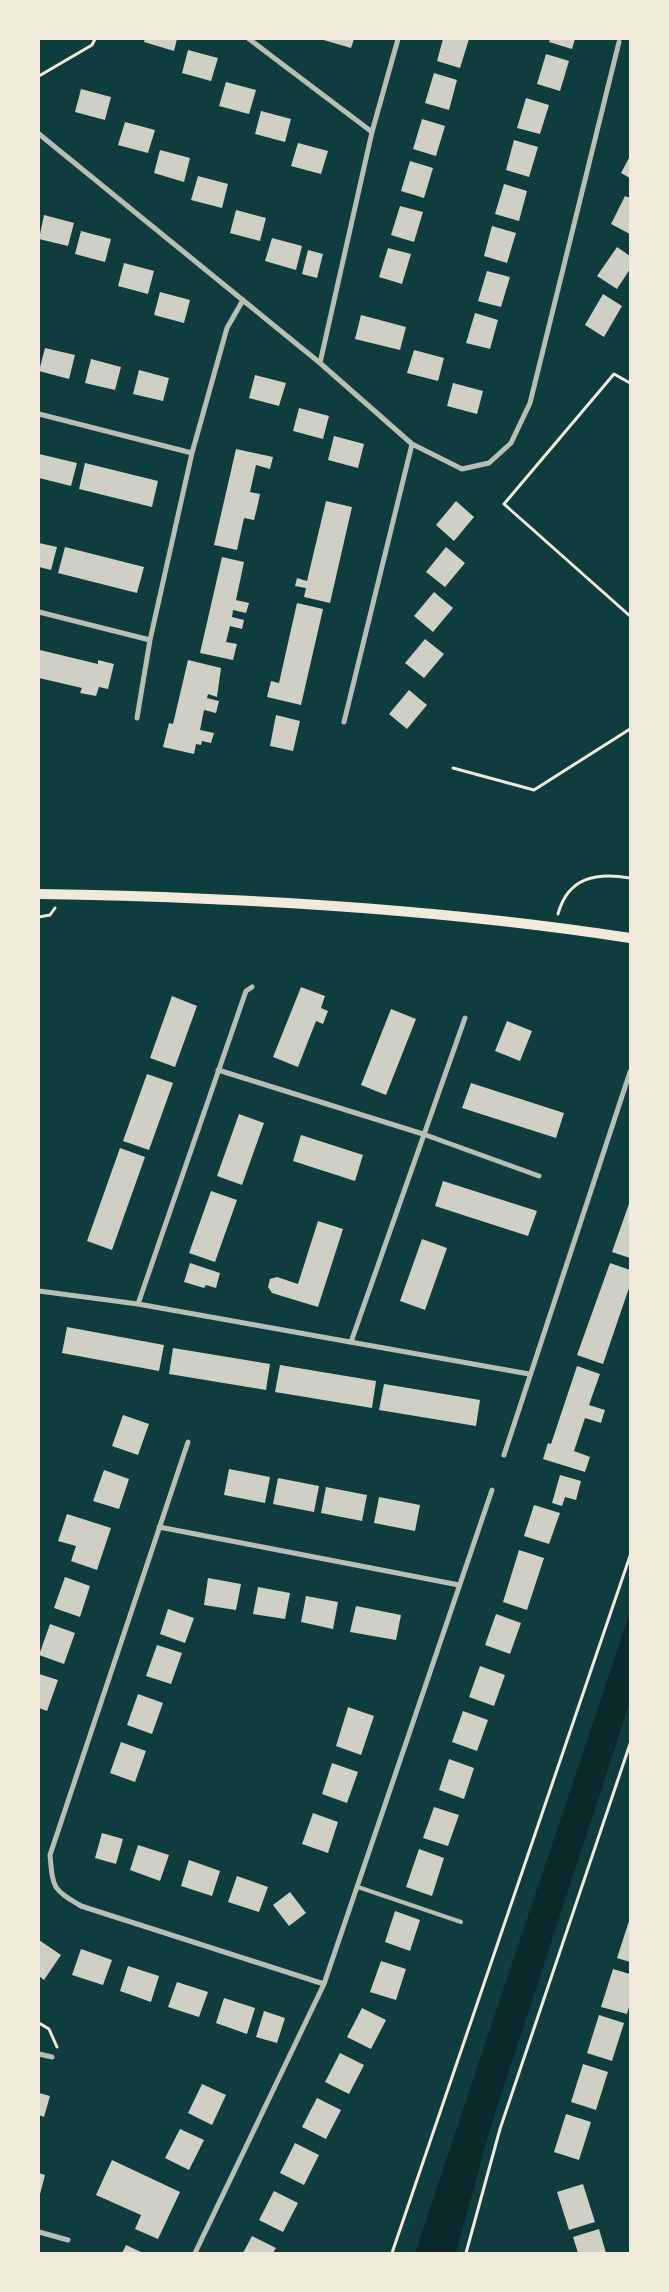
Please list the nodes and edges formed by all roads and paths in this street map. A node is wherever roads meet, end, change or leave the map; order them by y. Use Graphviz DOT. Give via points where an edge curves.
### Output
graph roads {
  1 [pos="96,39"];
  2 [pos="249,39"];
  3 [pos="398,39"];
  4 [pos="619,42"];
  5 [pos="39,76"];
  6 [pos="372,132"];
  7 [pos="39,134"];
  8 [pos="243,300"];
  9 [pos="320,363"];
  10 [pos="630,384"];
  11 [pos="39,414"];
  12 [pos="412,444"];
  13 [pos="192,453"];
  14 [pos="39,612"];
  15 [pos="630,616"];
  16 [pos="150,640"];
  17 [pos="137,718"];
  18 [pos="344,722"];
  19 [pos="630,729"];
  20 [pos="453,768"];
  21 [pos="630,878"];
  22 [pos="39,894"];
  23 [pos="559,908"];
  24 [pos="630,938"];
  25 [pos="252,987"];
  26 [pos="465,1018"];
  27 [pos="218,1070"];
  28 [pos="630,1072"];
  29 [pos="423,1134"];
  30 [pos="539,1176"];
  31 [pos="39,1290"];
  32 [pos="138,1304"];
  33 [pos="351,1342"];
  34 [pos="529,1374"];
  35 [pos="188,1442"];
  36 [pos="504,1455"];
  37 [pos="492,1490"];
  38 [pos="159,1527"];
  39 [pos="630,1556"];
  40 [pos="459,1585"];
  41 [pos="630,1744"];
  42 [pos="358,1887"];
  43 [pos="461,1922"];
  44 [pos="324,1984"];
  45 [pos="39,2054"];
  46 [pos="52,2057"];
  47 [pos="39,2232"];
  48 [pos="68,2240"];
  49 [pos="195,2253"];
  50 [pos="392,2253"];
  51 [pos="466,2253"];
  1 -- 5 [label="path" via="92,45"];
  2 -- 6 [label="street"];
  3 -- 6 [label="street"];
  4 -- 12 [label="street" via="530,403 511,443 489,463 462,469"];
  6 -- 9 [label="street"];
  7 -- 8 [label="street"];
  8 -- 9 [label="street"];
  8 -- 13 [label="street" via="227,328"];
  9 -- 12 [label="street"];
  10 -- 15 [label="path" via="614,374 504,504"];
  11 -- 13 [label="street"];
  12 -- 18 [label="street"];
  13 -- 16 [label="street"];
  14 -- 16 [label="street"];
  16 -- 17 [label="street"];
  19 -- 20 [label="path" via="534,790"];
  21 -- 23 [label="path" via="599,876 585,880 564,896"];
  22 -- 24 [label="main road" via="339,906 547,925"];
  25 -- 27 [label="street" via="246,991"];
  26 -- 29 [label="street"];
  27 -- 29 [label="street"];
  27 -- 32 [label="street"];
  28 -- 34 [label="street"];
  29 -- 30 [label="street"];
  29 -- 33 [label="street"];
  31 -- 32 [label="street"];
  32 -- 33 [label="street"];
  33 -- 34 [label="street"];
  34 -- 36 [label="street"];
  35 -- 38 [label="street"];
  37 -- 40 [label="street"];
  38 -- 40 [label="street"];
  38 -- 44 [label="street" via="50,1855 52,1878 60,1894 81,1906"];
  39 -- 50 [label="path"];
  40 -- 42 [label="street"];
  41 -- 51 [label="path" via="500,2129"];
  42 -- 43 [label="lane"];
  42 -- 44 [label="street"];
  44 -- 49 [label="street"];
  45 -- 46 [label="street"];
  47 -- 48 [label="street"];
}
